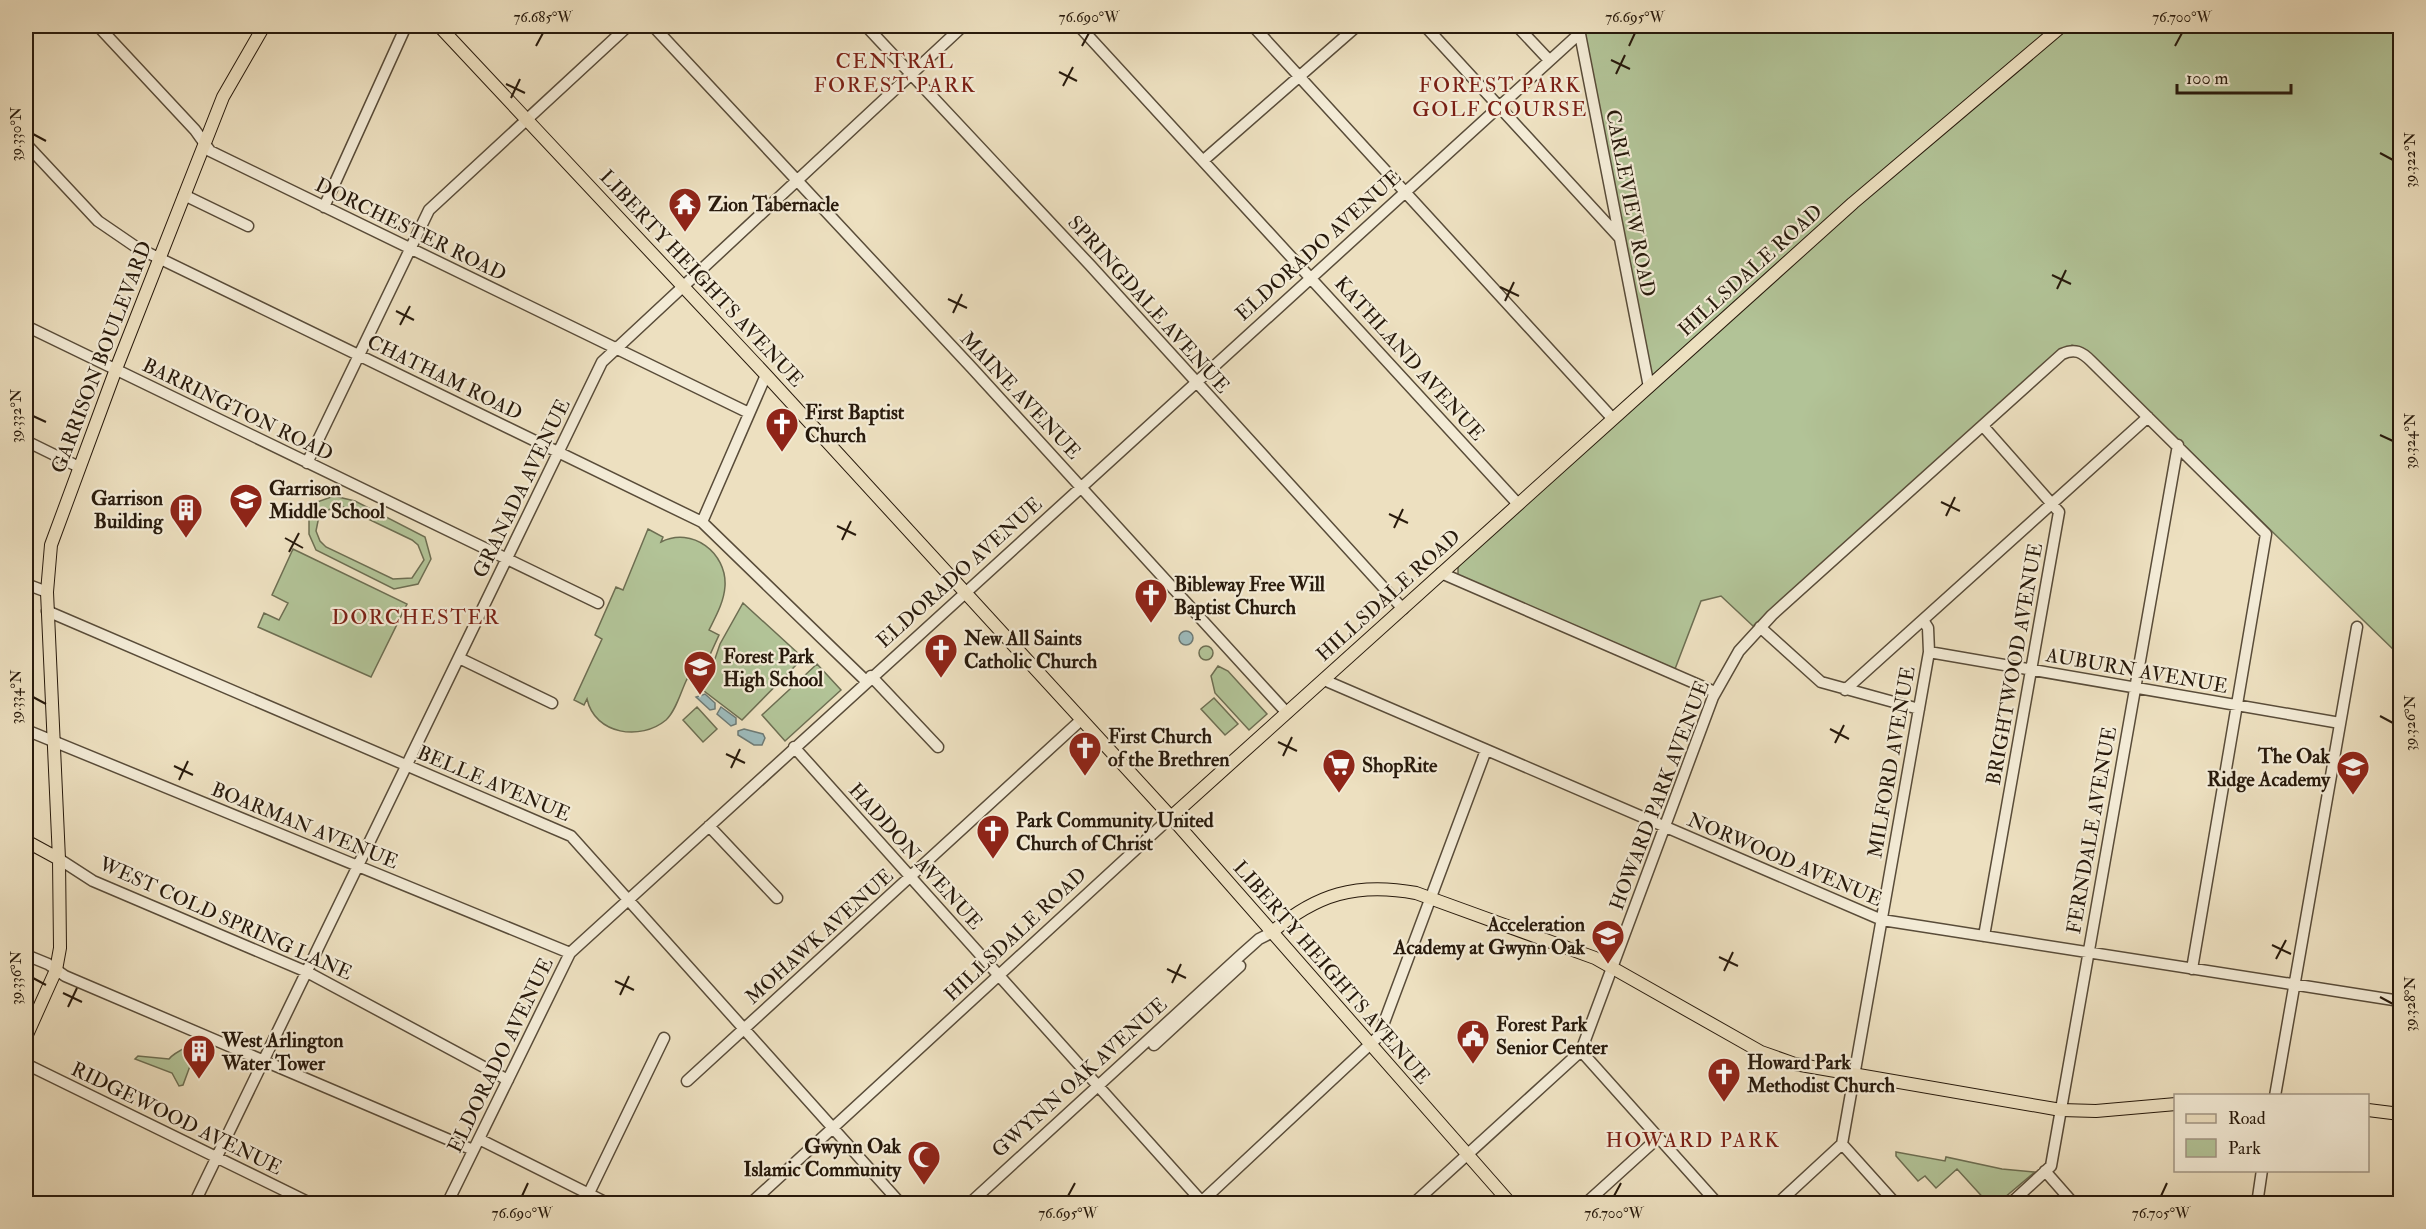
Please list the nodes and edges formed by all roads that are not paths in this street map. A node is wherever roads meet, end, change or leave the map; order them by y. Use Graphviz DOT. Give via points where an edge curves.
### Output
graph roads {
  1 [pos="98,26"];
  2 [pos="406,26"];
  3 [pos="439,26"];
  4 [pos="628,26"];
  5 [pos="653,26"];
  6 [pos="866,26"];
  7 [pos="963,26"];
  8 [pos="1079,26"];
  9 [pos="1253,26"];
  10 [pos="1357,26"];
  11 [pos="1425,26"];
  12 [pos="1517,26"];
  13 [pos="2062,26"];
  14 [pos="260,27"];
  15 [pos="1579,29"];
  16 [pos="1548,59"];
  17 [pos="911,74"];
  18 [pos="1300,76"];
  19 [pos="1498,105"];
  20 [pos="527,119"];
  21 [pos="26,144"];
  22 [pos="204,144"];
  23 [pos="1204,159"];
  24 [pos="797,181"];
  25 [pos="1404,190"];
  26 [pos="184,195"];
  27 [pos="324,207"];
  28 [pos="248,226"];
  29 [pos="1619,237"];
  30 [pos="411,249"];
  31 [pos="159,258"];
  32 [pos="1311,276"];
  33 [pos="683,286"];
  34 [pos="26,326"];
  35 [pos="616,349"];
  36 [pos="358,356"];
  37 [pos="116,369"];
  38 [pos="766,375"];
  39 [pos="1195,381"];
  40 [pos="1649,387"];
  41 [pos="749,413"];
  42 [pos="2148,417"];
  43 [pos="1613,419"];
  44 [pos="1983,426"];
  45 [pos="26,441"];
  46 [pos="2178,445"];
  47 [pos="559,452"];
  48 [pos="307,463"];
  49 [pos="79,467"];
  50 [pos="1080,486"];
  51 [pos="1518,504"];
  52 [pos="2052,504"];
  53 [pos="702,522"];
  54 [pos="506,560"];
  55 [pos="1441,573"];
  56 [pos="26,584"];
  57 [pos="964,591"];
  58 [pos="47,592"];
  59 [pos="598,603"];
  60 [pos="1402,609"];
  61 [pos="47,611"];
  62 [pos="1923,620"];
  63 [pos="1760,627"];
  64 [pos="2357,627"];
  65 [pos="1929,652"];
  66 [pos="459,658"];
  67 [pos="2031,670"];
  68 [pos="869,679"];
  69 [pos="1324,680"];
  70 [pos="2134,688"];
  71 [pos="1845,690"];
  72 [pos="1715,692"];
  73 [pos="552,703"];
  74 [pos="2237,706"];
  75 [pos="1919,709"];
  76 [pos="1287,713"];
  77 [pos="1081,720"];
  78 [pos="2340,723"];
  79 [pos="26,730"];
  80 [pos="53,741"];
  81 [pos="794,747"];
  82 [pos="938,747"];
  83 [pos="1486,750"];
  84 [pos="407,765"];
  85 [pos="1171,818"];
  86 [pos="709,826"];
  87 [pos="1665,827"];
  88 [pos="26,841"];
  89 [pos="59,859"];
  90 [pos="358,866"];
  91 [pos="911,877"];
  92 [pos="1431,897"];
  93 [pos="777,898"];
  94 [pos="628,900"];
  95 [pos="1882,920"];
  96 [pos="1271,933"];
  97 [pos="1984,936"];
  98 [pos="2088,952"];
  99 [pos="570,953"];
  100 [pos="26,955"];
  101 [pos="1613,967"];
  102 [pos="2192,969"];
  103 [pos="56,970"];
  104 [pos="307,972"];
  105 [pos="999,976"];
  106 [pos="2295,984"];
  107 [pos="2400,988"];
  108 [pos="2399,1001"];
  109 [pos="745,1029"];
  110 [pos="26,1037"];
  111 [pos="664,1038"];
  112 [pos="1370,1046"];
  113 [pos="1581,1051"];
  114 [pos="263,1060"];
  115 [pos="26,1064"];
  116 [pos="1854,1075"];
  117 [pos="507,1080"];
  118 [pos="687,1081"];
  119 [pos="1101,1088"];
  120 [pos="2275,1094"];
  121 [pos="2174,1104"];
  122 [pos="2061,1110"];
  123 [pos="2369,1110"];
  124 [pos="2400,1114"];
  125 [pos="833,1128"];
  126 [pos="1659,1137"];
  127 [pos="479,1139"];
  128 [pos="1842,1144"];
  129 [pos="473,1150"];
  130 [pos="1468,1155"];
  131 [pos="217,1157"];
  132 [pos="2045,1171"];
  133 [pos="2262,1172"];
  134 [pos="589,1193"];
  135 [pos="194,1203"];
  136 [pos="312,1203"];
  137 [pos="447,1203"];
  138 [pos="609,1203"];
  139 [pos="750,1203"];
  140 [pos="901,1203"];
  141 [pos="969,1203"];
  142 [pos="980,1203"];
  143 [pos="1202,1203"];
  144 [pos="1413,1203"];
  145 [pos="1511,1203"];
  146 [pos="1585,1203"];
  147 [pos="1718,1203"];
  148 [pos="1777,1203"];
  149 [pos="1896,1203"];
  150 [pos="2010,1203"];
  151 [pos="2074,1203"];
  152 [pos="2257,1203"];
  1 -- 22 [label="street, DORCHESTER ROAD"];
  2 -- 27 [label="street"];
  3 -- 20 [label="main road, LIBERTY HEIGHTS AVENUE"];
  4 -- 20 [label="street"];
  5 -- 24 [label="street, MAINE AVENUE"];
  6 -- 17 [label="street, SPRINGDALE AVENUE"];
  7 -- 17 [label="street, GRANADA AVENUE"];
  8 -- 23 [label="street, KATHLAND AVENUE"];
  9 -- 18 [label="street"];
  10 -- 18 [label="street"];
  11 -- 19 [label="street"];
  12 -- 16 [label="street"];
  13 -- 40 [label="main road, HILLSDALE ROAD" via="1893,168"];
  14 -- 22 [label="main road, GARRISON BOULEVARD"];
  15 -- 16 [label="street, ELDORADO AVENUE"];
  15 -- 29 [label="street, CARLEVIEW ROAD"];
  16 -- 19 [label="street, ELDORADO AVENUE"];
  17 -- 24 [label="street, GRANADA AVENUE"];
  17 -- 39 [label="street, SPRINGDALE AVENUE"];
  18 -- 23 [label="street"];
  18 -- 25 [label="street"];
  19 -- 25 [label="street, ELDORADO AVENUE"];
  19 -- 29 [label="street"];
  20 -- 30 [label="street" via="429,210"];
  20 -- 33 [label="main road, LIBERTY HEIGHTS AVENUE"];
  21 -- 31 [label="street, CHATHAM ROAD" via="98,221 120,238"];
  22 -- 26 [label="main road, GARRISON BOULEVARD"];
  22 -- 27 [label="street, DORCHESTER ROAD" via="210,151"];
  23 -- 32 [label="street, KATHLAND AVENUE"];
  24 -- 33 [label="street, GRANADA AVENUE"];
  24 -- 50 [label="street, MAINE AVENUE"];
  25 -- 32 [label="street, ELDORADO AVENUE"];
  25 -- 43 [label="street"];
  26 -- 28 [label="street"];
  26 -- 31 [label="main road, GARRISON BOULEVARD"];
  27 -- 30 [label="street, DORCHESTER ROAD"];
  29 -- 40 [label="street, CARLEVIEW ROAD"];
  30 -- 35 [label="street, DORCHESTER ROAD"];
  30 -- 36 [label="street"];
  31 -- 36 [label="street, CHATHAM ROAD"];
  31 -- 37 [label="main road, GARRISON BOULEVARD"];
  32 -- 39 [label="street, ELDORADO AVENUE"];
  32 -- 51 [label="street, KATHLAND AVENUE"];
  33 -- 35 [label="street, GRANADA AVENUE"];
  33 -- 38 [label="main road, LIBERTY HEIGHTS AVENUE"];
  34 -- 37 [label="street, BARRINGTON ROAD"];
  35 -- 41 [label="street, DORCHESTER ROAD"];
  35 -- 47 [label="street, GRANADA AVENUE" via="602,362"];
  36 -- 47 [label="street, CHATHAM ROAD"];
  36 -- 48 [label="street"];
  37 -- 48 [label="street, BARRINGTON ROAD"];
  37 -- 49 [label="main road, GARRISON BOULEVARD"];
  38 -- 41 [label="street"];
  38 -- 57 [label="main road, LIBERTY HEIGHTS AVENUE"];
  39 -- 50 [label="street, ELDORADO AVENUE"];
  39 -- 60 [label="street, SPRINGDALE AVENUE"];
  40 -- 43 [label="main road, HILLSDALE ROAD"];
  41 -- 53 [label="street"];
  42 -- 44 [label="street, HOWARD PARK AVENUE" via="2083,353 2075,350 2062,354"];
  42 -- 46 [label="street"];
  42 -- 52 [label="street, MILFORD AVENUE"];
  43 -- 51 [label="main road, HILLSDALE ROAD"];
  44 -- 52 [label="street"];
  44 -- 63 [label="street, HOWARD PARK AVENUE"];
  45 -- 49 [label="street"];
  46 -- 70 [label="street, FERNDALE AVENUE"];
  46 -- 74 [label="street" via="2266,534"];
  47 -- 53 [label="street, CHATHAM ROAD"];
  47 -- 54 [label="street, GRANADA AVENUE"];
  48 -- 54 [label="street, BARRINGTON ROAD"];
  49 -- 58 [label="main road, GARRISON BOULEVARD" via="51,545"];
  50 -- 57 [label="street, ELDORADO AVENUE"];
  50 -- 76 [label="street, MAINE AVENUE"];
  51 -- 55 [label="main road, HILLSDALE ROAD"];
  52 -- 62 [label="street, MILFORD AVENUE"];
  52 -- 67 [label="street, BRIGHTWOOD AVENUE" via="2059,512"];
  53 -- 68 [label="street, CHATHAM ROAD"];
  54 -- 59 [label="street, BARRINGTON ROAD"];
  54 -- 66 [label="street, GRANADA AVENUE"];
  55 -- 60 [label="main road, HILLSDALE ROAD"];
  55 -- 72 [label="street"];
  56 -- 58 [label="street"];
  57 -- 68 [label="street, ELDORADO AVENUE"];
  57 -- 77 [label="main road, LIBERTY HEIGHTS AVENUE"];
  58 -- 61 [label="main road, GARRISON BOULEVARD"];
  60 -- 69 [label="main road, HILLSDALE ROAD"];
  61 -- 80 [label="main road, GARRISON BOULEVARD"];
  61 -- 84 [label="street, BELLE AVENUE"];
  62 -- 65 [label="street, MILFORD AVENUE" via="1928,628"];
  62 -- 71 [label="street, MILFORD AVENUE"];
  63 -- 71 [label="street" via="1814,678"];
  63 -- 72 [label="street, HOWARD PARK AVENUE" via="1739,651"];
  64 -- 78 [label="street"];
  65 -- 67 [label="street, AUBURN AVENUE"];
  65 -- 75 [label="street, MILFORD AVENUE"];
  66 -- 73 [label="street"];
  66 -- 84 [label="street, GRANADA AVENUE"];
  67 -- 70 [label="street, AUBURN AVENUE"];
  67 -- 97 [label="street, BRIGHTWOOD AVENUE"];
  68 -- 81 [label="street, ELDORADO AVENUE"];
  68 -- 82 [label="street, CHATHAM ROAD"];
  69 -- 76 [label="main road, HILLSDALE ROAD"];
  69 -- 83 [label="street, NORWOOD AVENUE"];
  70 -- 74 [label="street, AUBURN AVENUE"];
  70 -- 98 [label="street, FERNDALE AVENUE"];
  71 -- 75 [label="street"];
  72 -- 87 [label="street, HOWARD PARK AVENUE"];
  74 -- 78 [label="street, AUBURN AVENUE"];
  74 -- 102 [label="street"];
  75 -- 95 [label="street, MILFORD AVENUE"];
  76 -- 85 [label="main road, HILLSDALE ROAD"];
  77 -- 85 [label="main road, LIBERTY HEIGHTS AVENUE"];
  77 -- 91 [label="street, MOHAWK AVENUE"];
  78 -- 106 [label="street"];
  79 -- 80 [label="street, BOARMAN AVENUE"];
  80 -- 89 [label="main road, GARRISON BOULEVARD"];
  80 -- 90 [label="street, BOARMAN AVENUE"];
  81 -- 86 [label="street, ELDORADO AVENUE"];
  81 -- 91 [label="street, HADDON AVENUE"];
  83 -- 87 [label="street, NORWOOD AVENUE"];
  83 -- 92 [label="street"];
  84 -- 90 [label="street, GRANADA AVENUE"];
  84 -- 94 [label="street, BELLE AVENUE" via="571,836"];
  85 -- 96 [label="main road, LIBERTY HEIGHTS AVENUE"];
  85 -- 105 [label="street, HILLSDALE ROAD"];
  86 -- 93 [label="street"];
  86 -- 94 [label="street, ELDORADO AVENUE"];
  87 -- 95 [label="street, NORWOOD AVENUE"];
  87 -- 101 [label="street, HOWARD PARK AVENUE"];
  88 -- 89 [label="main road, WEST COLD SPRING LANE"];
  89 -- 103 [label="main road, GARRISON BOULEVARD" via="60,948"];
  89 -- 104 [label="street, WEST COLD SPRING LANE" via="93,881"];
  90 -- 99 [label="street, BOARMAN AVENUE"];
  90 -- 104 [label="street, GRANADA AVENUE"];
  91 -- 105 [label="street, HADDON AVENUE"];
  91 -- 109 [label="street, MOHAWK AVENUE"];
  92 -- 96 [label="main road, GWYNN OAK AVENUE" via="1399,890 1350,890 1302,909"];
  92 -- 101 [label="main road, GWYNN OAK AVENUE"];
  92 -- 112 [label="street" via="1379,1036"];
  94 -- 99 [label="street, ELDORADO AVENUE"];
  94 -- 109 [label="street, BELLE AVENUE"];
  95 -- 97 [label="street, NORWOOD AVENUE"];
  95 -- 116 [label="street, MILFORD AVENUE"];
  96 -- 112 [label="main road, LIBERTY HEIGHTS AVENUE"];
  96 -- 119 [label="street, GWYNN OAK AVENUE" via="1241,955"];
  97 -- 98 [label="street, NORWOOD AVENUE"];
  98 -- 102 [label="street, NORWOOD AVENUE"];
  98 -- 122 [label="street, FERNDALE AVENUE"];
  99 -- 117 [label="street, ELDORADO AVENUE"];
  100 -- 103 [label="street"];
  101 -- 113 [label="street, HOWARD PARK AVENUE"];
  101 -- 116 [label="main road, GWYNN OAK AVENUE" via="1761,1052 1795,1064"];
  102 -- 106 [label="street, NORWOOD AVENUE"];
  103 -- 110 [label="main road, GARRISON BOULEVARD"];
  103 -- 114 [label="street"];
  104 -- 114 [label="street, GRANADA AVENUE"];
  104 -- 117 [label="street, WEST COLD SPRING LANE"];
  105 -- 119 [label="street, HADDON AVENUE"];
  105 -- 125 [label="street, HILLSDALE ROAD"];
  106 -- 108 [label="street, NORWOOD AVENUE"];
  106 -- 120 [label="street"];
  107 -- 108 [label="street"];
  109 -- 118 [label="street, MOHAWK AVENUE"];
  109 -- 125 [label="street, BELLE AVENUE"];
  111 -- 134 [label="street"];
  112 -- 130 [label="main road, LIBERTY HEIGHTS AVENUE"];
  112 -- 143 [label="street"];
  113 -- 126 [label="street"];
  113 -- 130 [label="street, HOWARD PARK AVENUE"];
  114 -- 129 [label="street"];
  114 -- 131 [label="street, GRANADA AVENUE"];
  115 -- 131 [label="street, RIDGEWOOD AVENUE"];
  116 -- 122 [label="main road, GWYNN OAK AVENUE"];
  116 -- 128 [label="street, MILFORD AVENUE"];
  117 -- 127 [label="street, ELDORADO AVENUE"];
  119 -- 141 [label="street, GWYNN OAK AVENUE"];
  119 -- 142 [label="street, GWYNN OAK AVENUE"];
  119 -- 143 [label="street, HADDON AVENUE"];
  121 -- 122 [label="main road, GWYNN OAK AVENUE"];
  122 -- 132 [label="street, FERNDALE AVENUE" via="2051,1166"];
  123 -- 124 [label="main road"];
  125 -- 139 [label="street, HILLSDALE ROAD"];
  125 -- 140 [label="street, BELLE AVENUE"];
  126 -- 146 [label="street"];
  126 -- 147 [label="street"];
  127 -- 129 [label="street, ELDORADO AVENUE"];
  127 -- 134 [label="street"];
  128 -- 148 [label="street"];
  128 -- 149 [label="street"];
  129 -- 137 [label="street, ELDORADO AVENUE"];
  130 -- 144 [label="street, HOWARD PARK AVENUE"];
  130 -- 145 [label="main road, LIBERTY HEIGHTS AVENUE"];
  131 -- 135 [label="street, GRANADA AVENUE"];
  131 -- 136 [label="street, RIDGEWOOD AVENUE"];
  132 -- 150 [label="street, FERNDALE AVENUE"];
  132 -- 151 [label="street"];
  133 -- 152 [label="street"];
  134 -- 138 [label="street"];
}
